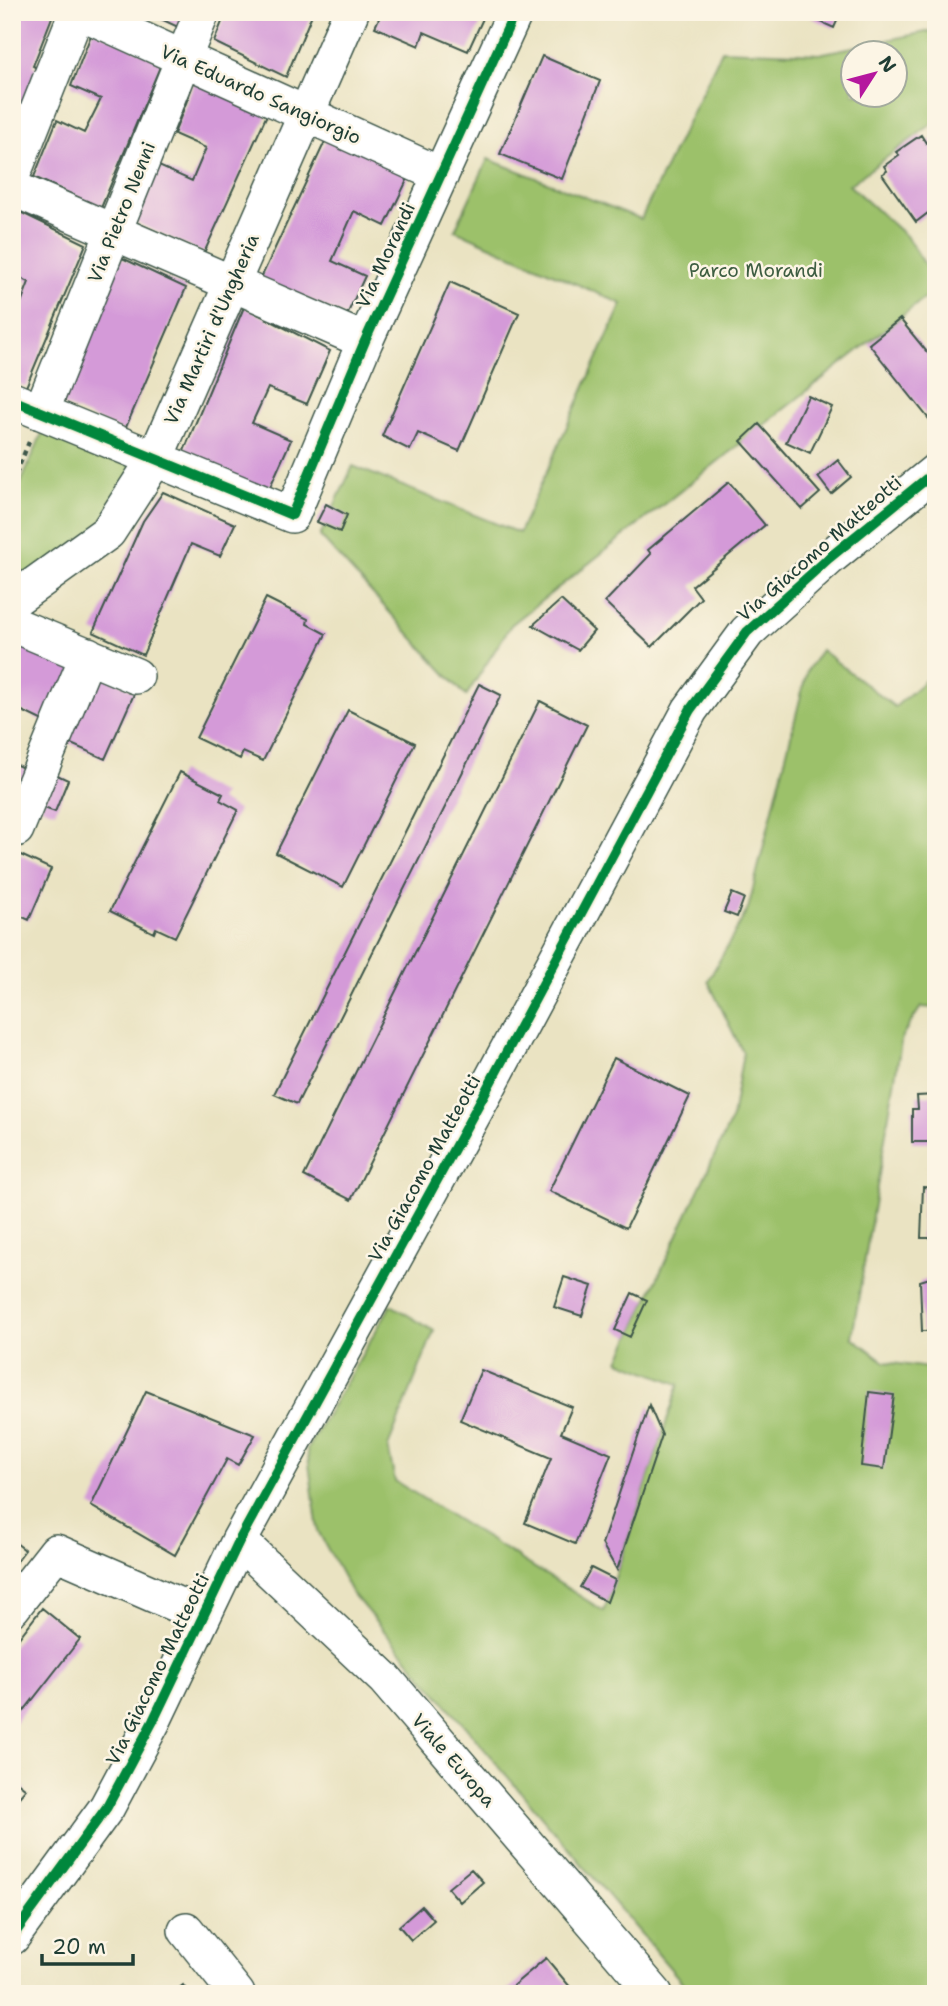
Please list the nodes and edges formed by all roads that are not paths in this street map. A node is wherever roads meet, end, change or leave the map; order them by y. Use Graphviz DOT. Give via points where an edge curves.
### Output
graph roads {
  1 [pos="79,12"];
  2 [pos="202,12"];
  3 [pos="351,12"];
  4 [pos="515,12"];
  5 [pos="183,59"];
  6 [pos="305,114"];
  7 [pos="441,175"];
  8 [pos="12,176"];
  9 [pos="12,188"];
  10 [pos="114,232"];
  11 [pos="232,283"];
  12 [pos="365,341"];
  13 [pos="27,406"];
  14 [pos="154,461"];
  15 [pos="936,471"];
  16 [pos="12,601"];
  17 [pos="12,624"];
  18 [pos="88,655"];
  19 [pos="136,676"];
  20 [pos="12,827"];
  21 [pos="239,1541"];
  22 [pos="12,1608"];
  23 [pos="203,1616"];
  24 [pos="186,1930"];
  25 [pos="12,1937"];
  26 [pos="237,1994"];
  27 [pos="654,1994"];
  1 -- 5 [label="street, Via Eduardo Sangiorgio"];
  1 -- 8 [label="street"];
  2 -- 5 [label="street, Via Pietro Nenni"];
  3 -- 6 [label="street, Via Martiri d'Ungheria"];
  4 -- 7 [label="street, Via Morandi"];
  5 -- 6 [label="street, Via Eduardo Sangiorgio"];
  5 -- 10 [label="street, Via Pietro Nenni"];
  6 -- 7 [label="street, Via Eduardo Sangiorgio"];
  6 -- 11 [label="street, Via Martiri d'Ungheria"];
  7 -- 12 [label="street, Via Morandi"];
  9 -- 10 [label="street"];
  10 -- 11 [label="street"];
  10 -- 13 [label="street, Via Pietro Nenni"];
  11 -- 12 [label="street"];
  11 -- 14 [label="street, Via Martiri d'Ungheria"];
  12 -- 14 [label="street, Via Morandi" via="292,515"];
  13 -- 14 [label="street"];
  14 -- 16 [label="street, Via Martiri d'Ungheria" via="108,532"];
  15 -- 21 [label="street, Via Giacomo Matteotti" via="747,632 690,710"];
  17 -- 18 [label="street"];
  18 -- 19 [label="street"];
  18 -- 20 [label="street" via="16,829"];
  21 -- 23 [label="street, Via Giacomo Matteotti"];
  21 -- 27 [label="street, Viale Europa" via="385,1679"];
  22 -- 23 [label="street" via="56,1552"];
  23 -- 25 [label="street, Via Giacomo Matteotti" via="107,1807"];
  24 -- 26 [label="street"];
}
